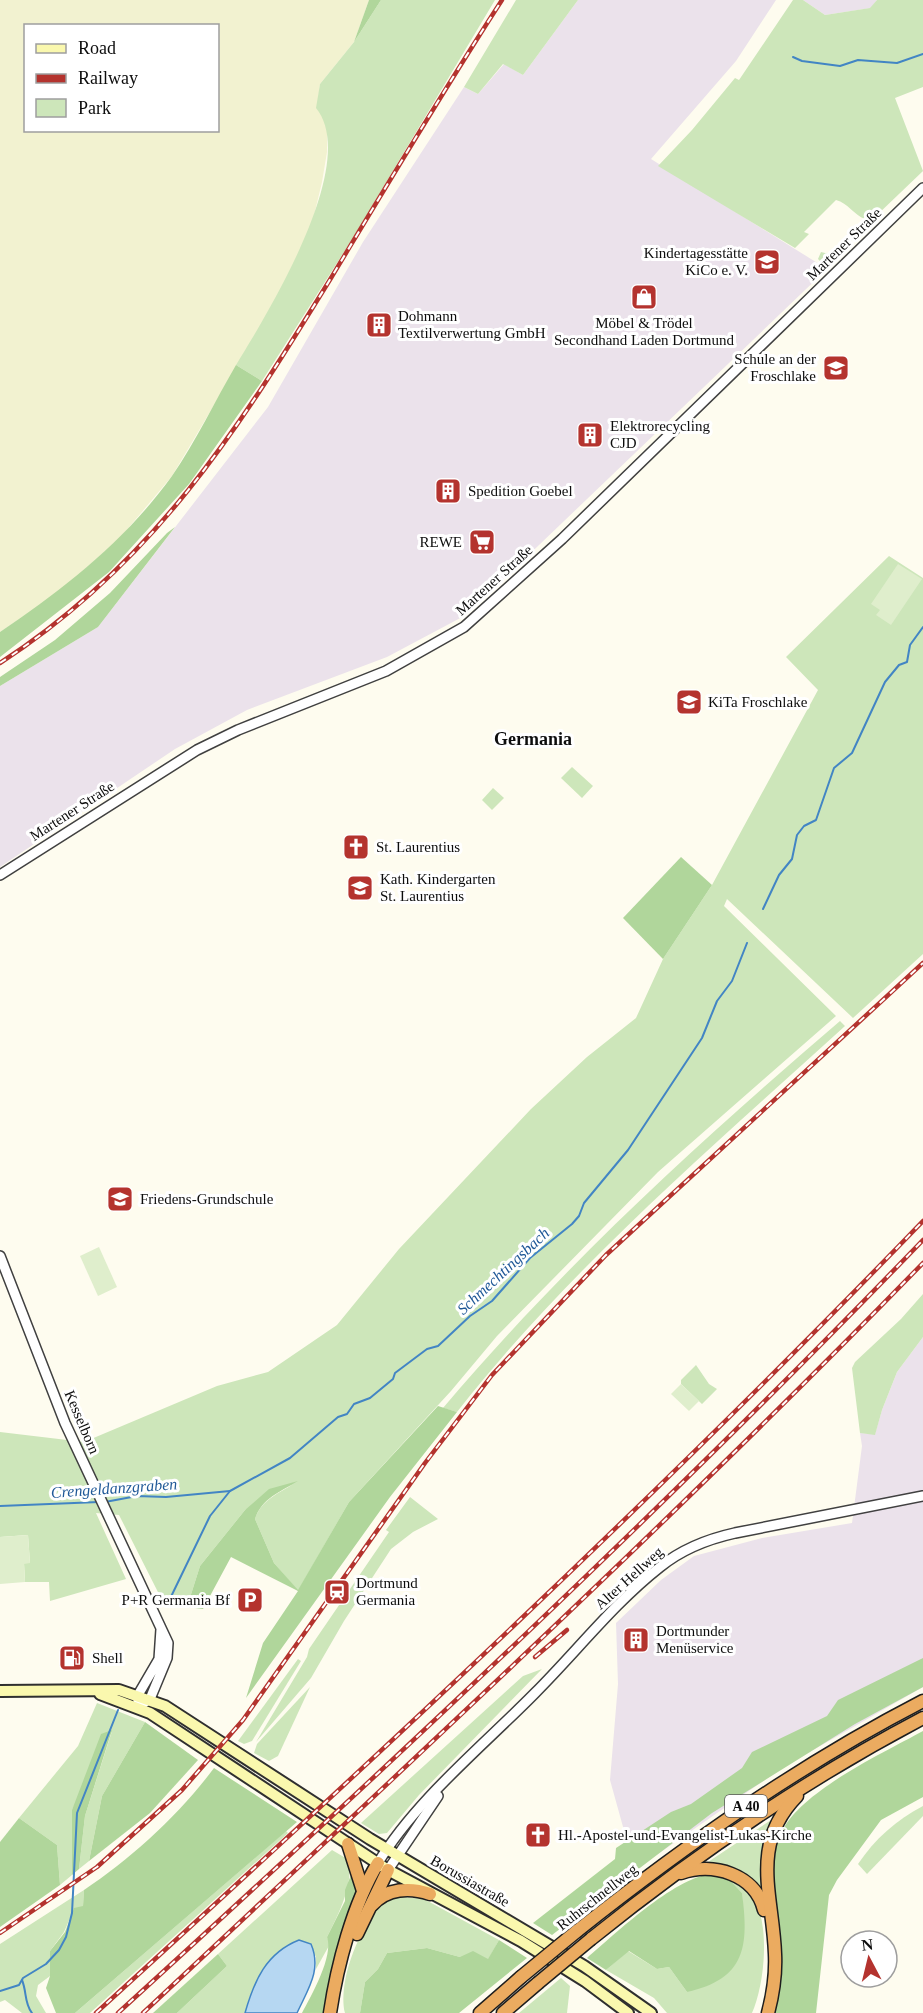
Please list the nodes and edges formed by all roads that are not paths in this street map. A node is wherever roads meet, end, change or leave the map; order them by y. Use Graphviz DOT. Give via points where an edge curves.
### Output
graph roads {
  1 [pos="923,188"];
  2 [pos="0,875"];
  3 [pos="0,1256"];
  4 [pos="923,1496"];
  5 [pos="161,1629"];
  6 [pos="0,1691"];
  7 [pos="150,1699"];
  8 [pos="138,1701"];
  9 [pos="923,1701"];
  10 [pos="923,1718"];
  11 [pos="820,1777"];
  12 [pos="449,1779"];
  13 [pos="348,1844"];
  14 [pos="386,1849"];
  15 [pos="397,1856"];
  16 [pos="383,1866"];
  17 [pos="662,1884"];
  18 [pos="364,1893"];
  19 [pos="430,1893"];
  20 [pos="367,1910"];
  21 [pos="330,2013"];
  22 [pos="339,2013"];
  23 [pos="480,2013"];
  24 [pos="503,2013"];
  25 [pos="628,2013"];
  26 [pos="651,2013"];
  27 [pos="760,2013"];
  28 [pos="768,2013"];
  1 -- 2 [label="street, Martener Straße" via="562,538 464,627 386,671 197,750"];
  3 -- 5 [label="street, Kesselborn" via="34,1349"];
  4 -- 12 [label="street, Alter Hellweg" via="735,1533 676,1556 618,1606"];
  5 -- 7 [label="street, Kesselborn" via="168,1642 167,1658"];
  5 -- 8 [label="street, Kesselborn" via="159,1659"];
  6 -- 8 [label="main road" via="91,1691"];
  7 -- 8 [label="main road, Borussiastraße"];
  7 -- 14 [label="main road, Borussiastraße"];
  8 -- 13 [label="main road, Borussiastraße"];
  9 -- 23 [label="highway, Ruhrschnellweg / A 40, bridge" via="823,1756 685,1848"];
  10 -- 11 [label="highway, Ruhrschnellweg / A 40"];
  11 -- 17 [label="highway, Ruhrschnellweg / A 40"];
  11 -- 28 [label="highway" via="789,1804 769,1846 766,1881 775,1969"];
  12 -- 14 [label="street, Alter Hellweg"];
  12 -- 15 [label="street, Alter Hellweg"];
  13 -- 16 [label="main road, Borussiastraße"];
  13 -- 18 [label="highway"];
  14 -- 15 [label="main road, Borussiastraße"];
  14 -- 16 [label="street, Alter Hellweg"];
  15 -- 16 [label="street, Alter Hellweg"];
  15 -- 26 [label="main road, Borussiastraße" via="565,1954"];
  16 -- 18 [label="highway"];
  16 -- 19 [label="main road, Borussiastraße"];
  16 -- 20 [label="highway"];
  17 -- 24 [label="highway, Ruhrschnellweg / A 40, bridge"];
  17 -- 27 [label="highway" via="688,1871 712,1869 736,1875 759,1896 769,1953"];
  18 -- 21 [label="highway" via="341,1958"];
  19 -- 20 [label="highway" via="395,1891"];
  19 -- 25 [label="main road, Borussiastraße" via="521,1941"];
  20 -- 22 [label="highway" via="342,1973"];
}
